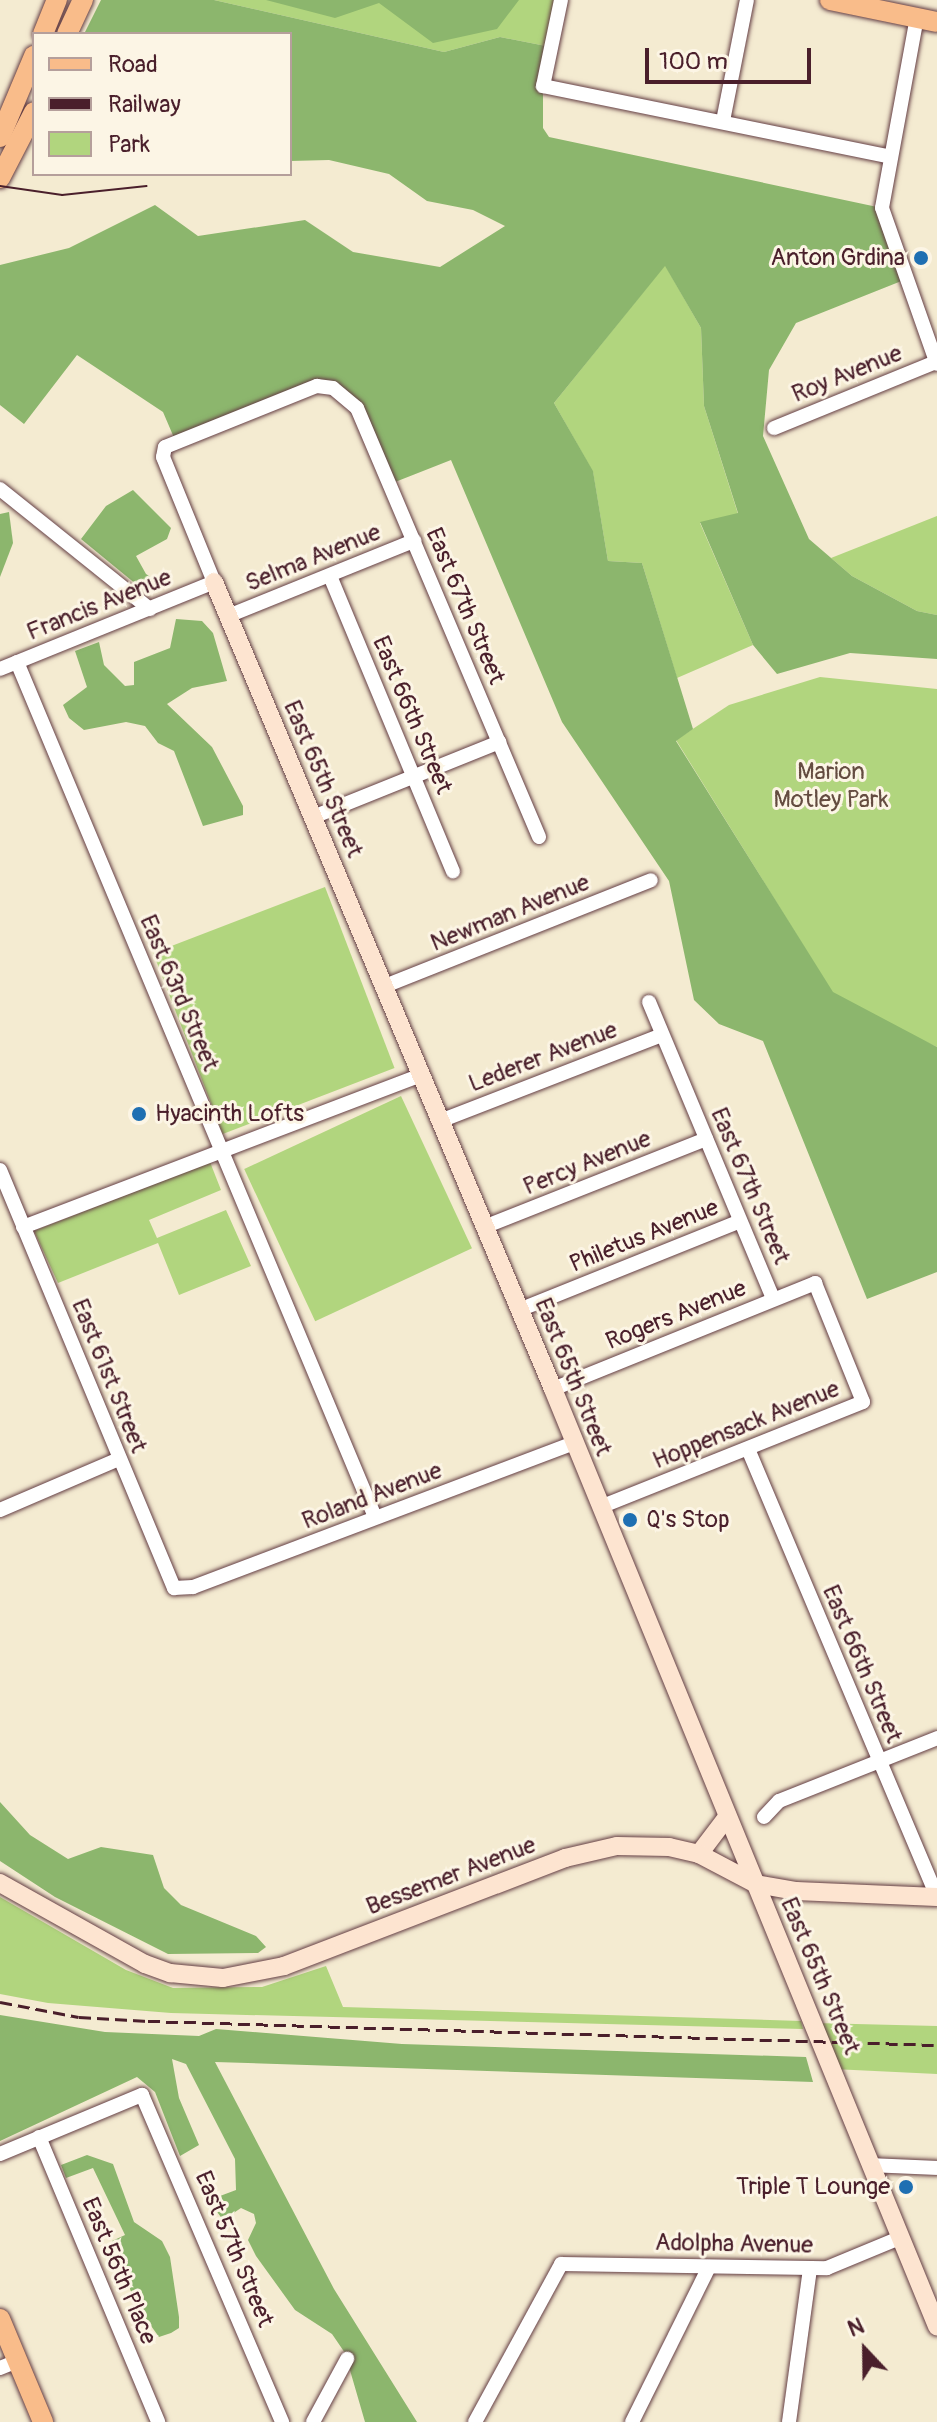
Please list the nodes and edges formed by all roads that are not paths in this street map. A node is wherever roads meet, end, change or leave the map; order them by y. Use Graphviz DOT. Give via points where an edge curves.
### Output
graph roads {
  1 [pos="57,0"];
  2 [pos="83,0"];
  3 [pos="561,0"];
  4 [pos="747,0"];
  5 [pos="830,0"];
  6 [pos="927,20"];
  7 [pos="44,32"];
  8 [pos="68,32"];
  9 [pos="32,68"];
  10 [pos="25,108"];
  11 [pos="723,121"];
  12 [pos="0,137"];
  13 [pos="888,156"];
  14 [pos="0,178"];
  15 [pos="937,363"];
  16 [pos="347,394"];
  17 [pos="774,428"];
  18 [pos="3,495"];
  19 [pos="414,541"];
  20 [pos="330,576"];
  21 [pos="214,582"];
  22 [pos="150,609"];
  23 [pos="228,616"];
  24 [pos="17,662"];
  25 [pos="0,669"];
  26 [pos="500,742"];
  27 [pos="414,776"];
  28 [pos="313,817"];
  29 [pos="539,837"];
  30 [pos="453,871"];
  31 [pos="651,880"];
  32 [pos="385,986"];
  33 [pos="649,1002"];
  34 [pos="662,1035"];
  35 [pos="422,1075"];
  36 [pos="440,1121"];
  37 [pos="706,1139"];
  38 [pos="223,1150"];
  39 [pos="0,1170"];
  40 [pos="740,1221"];
  41 [pos="23,1227"];
  42 [pos="484,1227"];
  43 [pos="773,1299"];
  44 [pos="519,1310"];
  45 [pos="553,1389"];
  46 [pos="863,1402"];
  47 [pos="574,1443"];
  48 [pos="748,1449"];
  49 [pos="119,1459"];
  50 [pos="600,1507"];
  51 [pos="0,1510"];
  52 [pos="375,1517"];
  53 [pos="184,1590"];
  54 [pos="937,1738"];
  55 [pos="879,1761"];
  56 [pos="727,1817"];
  57 [pos="764,1817"];
  58 [pos="699,1854"];
  59 [pos="0,1883"];
  60 [pos="756,1884"];
  61 [pos="937,1897"];
  62 [pos="39,2137"];
  63 [pos="0,2154"];
  64 [pos="870,2165"];
  65 [pos="937,2168"];
  66 [pos="902,2237"];
  67 [pos="709,2267"];
  68 [pos="810,2269"];
  69 [pos="0,2319"];
  70 [pos="936,2323"];
  71 [pos="347,2359"];
  72 [pos="9,2364"];
  73 [pos="43,2422"];
  74 [pos="158,2422"];
  75 [pos="282,2422"];
  76 [pos="313,2422"];
  77 [pos="475,2422"];
  78 [pos="632,2422"];
  79 [pos="789,2422"];
  1 -- 7 [label="main road"];
  2 -- 8 [label="main road"];
  3 -- 11 [label="street" via="543,86"];
  4 -- 11 [label="street"];
  5 -- 6 [label="main road"];
  6 -- 13 [label="street"];
  9 -- 10 [label="main road"];
  10 -- 12 [label="main road"];
  10 -- 14 [label="main road"];
  11 -- 13 [label="street"];
  13 -- 15 [label="street" via="882,208"];
  15 -- 17 [label="street, Roy Avenue"];
  16 -- 19 [label="street, East 67th Street"];
  16 -- 21 [label="street, East 65th Street" via="317,386 165,447 163,457"];
  18 -- 22 [label="street"];
  19 -- 20 [label="street, Selma Avenue"];
  19 -- 26 [label="street, East 67th Street"];
  20 -- 23 [label="street, Selma Avenue"];
  20 -- 27 [label="street, East 66th Street"];
  21 -- 22 [label="street, Francis Avenue"];
  21 -- 23 [label="street, East 65th Street"];
  22 -- 24 [label="street, Francis Avenue"];
  23 -- 28 [label="street, East 65th Street"];
  24 -- 25 [label="street, Francis Avenue"];
  24 -- 38 [label="street, East 63rd Street"];
  26 -- 27 [label="street"];
  26 -- 29 [label="street, East 67th Street"];
  27 -- 28 [label="street"];
  27 -- 30 [label="street, East 66th Street"];
  28 -- 32 [label="street, East 65th Street"];
  31 -- 32 [label="street, Newman Avenue"];
  32 -- 35 [label="street, East 65th Street"];
  33 -- 34 [label="street, East 67th Street"];
  34 -- 36 [label="street, Lederer Avenue"];
  34 -- 37 [label="street, East 67th Street"];
  35 -- 36 [label="street, East 65th Street"];
  35 -- 38 [label="street"];
  36 -- 42 [label="street, East 65th Street"];
  37 -- 40 [label="street, East 67th Street"];
  37 -- 42 [label="street, Percy Avenue"];
  38 -- 41 [label="street"];
  38 -- 52 [label="street, East 63rd Street"];
  39 -- 41 [label="street, East 61st Street"];
  40 -- 43 [label="street, East 67th Street"];
  40 -- 44 [label="street, Philetus Avenue"];
  41 -- 49 [label="street, East 61st Street"];
  42 -- 44 [label="street, East 65th Street"];
  43 -- 45 [label="street, Rogers Avenue"];
  43 -- 46 [label="street, Rogers Avenue" via="815,1283"];
  44 -- 45 [label="street, East 65th Street"];
  45 -- 47 [label="street, East 65th Street"];
  46 -- 48 [label="street, Hoppensack Avenue"];
  47 -- 50 [label="street, East 65th Street"];
  47 -- 52 [label="street, Roland Avenue"];
  48 -- 50 [label="street, Hoppensack Avenue"];
  48 -- 55 [label="street, East 66th Street"];
  49 -- 51 [label="street"];
  49 -- 53 [label="street, East 61st Street" via="171,1584"];
  50 -- 56 [label="street, East 65th Street"];
  52 -- 53 [label="street, Roland Avenue"];
  54 -- 55 [label="street"];
  55 -- 57 [label="street" via="773,1803"];
  55 -- 61 [label="street, East 66th Street"];
  56 -- 58 [label="street"];
  56 -- 60 [label="street, East 65th Street"];
  58 -- 59 [label="street, Bessemer Avenue" via="641,1845 590,1850 284,1966 223,1978 170,1973 145,1964"];
  58 -- 60 [label="street, Bessemer Avenue"];
  60 -- 61 [label="street, Bessemer Avenue" via="818,1893"];
  60 -- 64 [label="street, East 65th Street"];
  62 -- 63 [label="street"];
  62 -- 74 [label="street, East 56th Place"];
  62 -- 75 [label="street, East 57th Street" via="142,2095"];
  64 -- 65 [label="street"];
  64 -- 66 [label="street, East 65th Street"];
  66 -- 68 [label="street, Adolpha Avenue" via="827,2268"];
  66 -- 70 [label="street, East 65th Street"];
  67 -- 68 [label="street, Adolpha Avenue"];
  67 -- 77 [label="street, Adolpha Avenue" via="561,2264"];
  67 -- 78 [label="street"];
  68 -- 79 [label="street"];
  69 -- 72 [label="main road"];
  71 -- 76 [label="street"];
  72 -- 73 [label="main road"];
}
